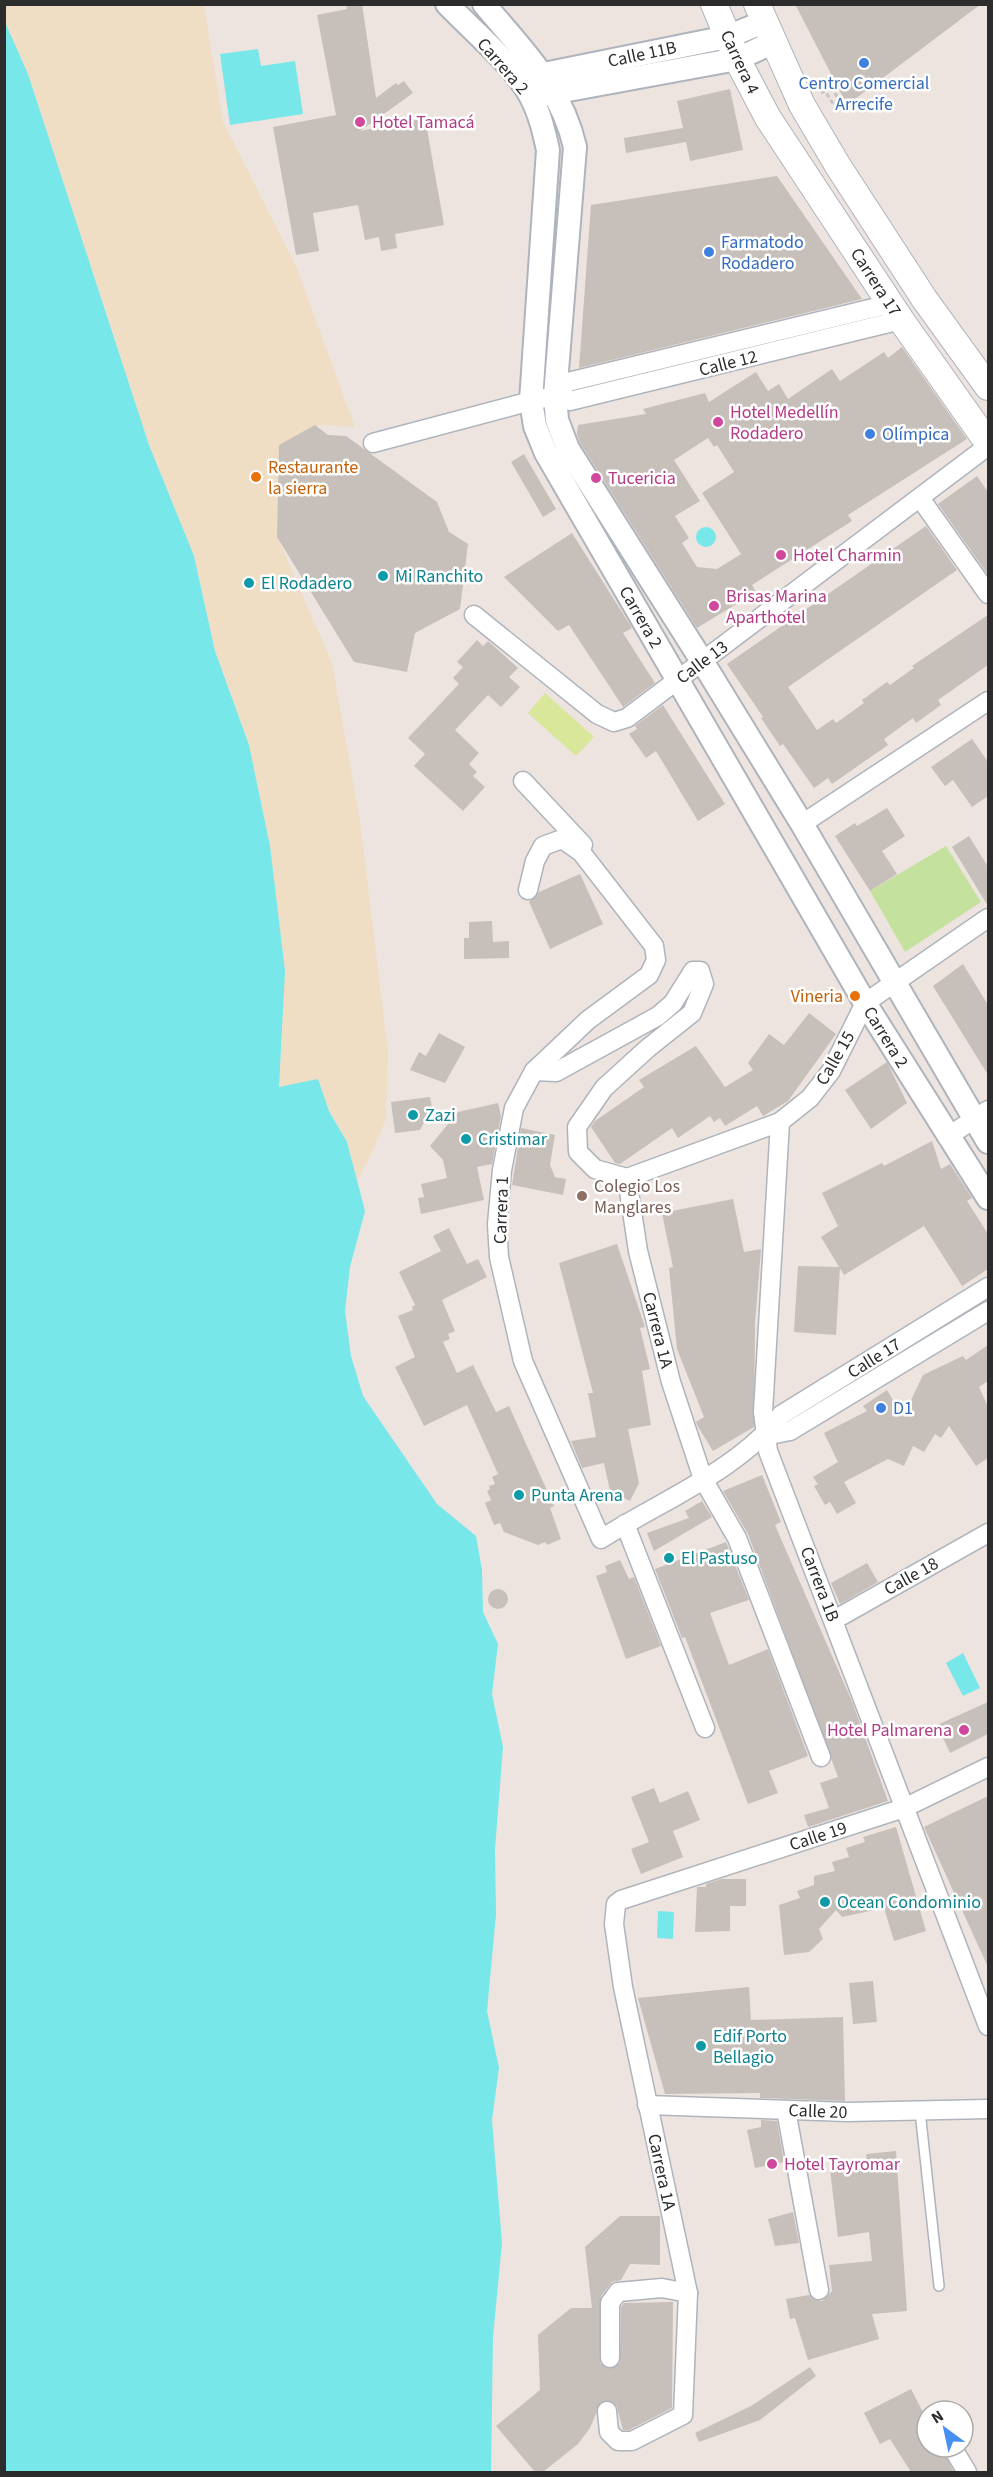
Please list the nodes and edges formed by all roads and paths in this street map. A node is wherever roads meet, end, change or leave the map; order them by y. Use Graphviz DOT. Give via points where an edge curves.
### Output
graph roads {
  1 [pos="447,4"];
  2 [pos="484,4"];
  3 [pos="714,4"];
  4 [pos="765,18"];
  5 [pos="732,48"];
  6 [pos="542,75"];
  7 [pos="836,84"];
  8 [pos="831,87"];
  9 [pos="525,88"];
  10 [pos="825,91"];
  11 [pos="556,94"];
  12 [pos="802,105"];
  13 [pos="768,118"];
  14 [pos="895,312"];
  15 [pos="988,387"];
  16 [pos="555,396"];
  17 [pos="531,401"];
  18 [pos="373,442"];
  19 [pos="988,445"];
  20 [pos="920,498"];
  21 [pos="988,594"];
  22 [pos="474,615"];
  23 [pos="702,661"];
  24 [pos="678,680"];
  25 [pos="988,701"];
  26 [pos="523,782"];
  27 [pos="802,824"];
  28 [pos="528,890"];
  29 [pos="619,899"];
  30 [pos="988,918"];
  31 [pos="894,983"];
  32 [pos="865,1003"];
  33 [pos="534,1071"];
  34 [pos="982,1114"];
  35 [pos="780,1122"];
  36 [pos="947,1137"];
  37 [pos="988,1142"];
  38 [pos="627,1178"];
  39 [pos="988,1198"];
  40 [pos="988,1287"];
  41 [pos="988,1311"];
  42 [pos="915,1332"];
  43 [pos="926,1349"];
  44 [pos="765,1436"];
  45 [pos="703,1479"];
  46 [pos="625,1524"];
  47 [pos="988,1533"];
  48 [pos="601,1539"];
  49 [pos="834,1620"];
  50 [pos="705,1728"];
  51 [pos="821,1757"];
  52 [pos="988,1767"];
  53 [pos="904,1808"];
  54 [pos="644,1893"];
  55 [pos="988,2026"];
  56 [pos="647,2105"];
  57 [pos="988,2109"];
  58 [pos="786,2110"];
  59 [pos="920,2110"];
  60 [pos="939,2286"];
  61 [pos="819,2290"];
  62 [pos="688,2293"];
  63 [pos="610,2358"];
  64 [pos="607,2411"];
  65 [pos="959,2459"];
  66 [pos="967,2472"];
  1 -- 9 [label="street, Carrera 2"];
  2 -- 6 [label="street, Carrera 2"];
  3 -- 5 [label="main road, Carrera 4"];
  4 -- 5 [label="street, Calle 11B"];
  4 -- 12 [label="main road"];
  5 -- 6 [label="street, Calle 11B"];
  5 -- 11 [label="street, Calle 11B"];
  5 -- 13 [label="main road, Carrera 4"];
  6 -- 9 [label="street, Calle 11B"];
  6 -- 11 [label="street, Carrera 2"];
  7 -- 8 [label="path"];
  8 -- 10 [label="path"];
  8 -- 10 [label="path" via="843,106 837,110"];
  9 -- 11 [label="street, Calle 11B"];
  9 -- 17 [label="street, Carrera 2" via="543,125 548,150"];
  10 -- 12 [label="path"];
  11 -- 16 [label="street, Carrera 2" via="575,147"];
  12 -- 15 [label="main road, Carrera 17" via="925,300"];
  13 -- 14 [label="main road, Carrera 17"];
  14 -- 16 [label="street, Calle 12" via="568,382"];
  14 -- 19 [label="main road, Carrera 17"];
  16 -- 17 [label="street, Calle 12"];
  16 -- 23 [label="street, Carrera 2" via="557,420 568,449"];
  17 -- 18 [label="street, Calle 12"];
  17 -- 24 [label="street, Carrera 2" via="535,426 546,453"];
  19 -- 20 [label="street, Calle 13"];
  20 -- 21 [label="street"];
  20 -- 23 [label="street, Calle 13"];
  22 -- 24 [label="street, Calle 13" via="566,692 614,722 627,718"];
  23 -- 24 [label="street, Calle 13"];
  23 -- 27 [label="street, Carrera 2"];
  24 -- 32 [label="street, Carrera 2"];
  25 -- 27 [label="street"];
  26 -- 29 [label="street" via="585,846"];
  27 -- 31 [label="street, Carrera 2"];
  28 -- 29 [label="street" via="543,846 562,839 581,852"];
  29 -- 33 [label="street, Carrera 1" via="654,946 656,960 650,975 588,1020"];
  30 -- 31 [label="street, Calle 15"];
  31 -- 32 [label="street, Calle 15"];
  31 -- 34 [label="street, Carrera 2"];
  32 -- 35 [label="street, Calle 15" via="831,1071 810,1098"];
  32 -- 36 [label="street, Carrera 2"];
  33 -- 38 [label="street" via="556,1072 658,1016 673,1004 688,976 700,971 704,984 692,1013 604,1088 578,1126 578,1152 595,1169"];
  33 -- 48 [label="street, Carrera 1" via="514,1108 502,1170 497,1224 500,1257 523,1361"];
  34 -- 36 [label="street"];
  34 -- 37 [label="street, Carrera 2"];
  35 -- 38 [label="street, Calle 15"];
  35 -- 44 [label="street, Carrera 1B" via="763,1412"];
  36 -- 39 [label="street, Carrera 2"];
  38 -- 45 [label="street, Carrera 1A" via="638,1251 671,1382"];
  40 -- 42 [label="street, Calle 17"];
  41 -- 43 [label="street, Calle 17"];
  42 -- 43 [label="street"];
  42 -- 44 [label="street, Calle 17" via="781,1415"];
  43 -- 44 [label="street, Calle 17" via="790,1431"];
  44 -- 45 [label="street, Calle 17"];
  44 -- 49 [label="street, Carrera 1B"];
  45 -- 46 [label="street, Calle 17"];
  45 -- 51 [label="street, Carrera 1A" via="737,1538"];
  46 -- 48 [label="street, Calle 17"];
  46 -- 50 [label="street"];
  47 -- 49 [label="street, Calle 18"];
  49 -- 53 [label="street, Carrera 1B"];
  52 -- 53 [label="street, Calle 19"];
  53 -- 54 [label="street, Calle 19"];
  53 -- 55 [label="street, Carrera 1B"];
  54 -- 56 [label="street, Carrera 1A" via="616,1904 614,1924"];
  56 -- 58 [label="street, Calle 20"];
  56 -- 62 [label="street, Carrera 1A"];
  57 -- 59 [label="street, Calle 20"];
  58 -- 59 [label="street, Calle 20"];
  58 -- 61 [label="street"];
  59 -- 60 [label="lane"];
  62 -- 63 [label="street" via="662,2288 618,2292 610,2303"];
  62 -- 64 [label="street, Carrera 1A" via="683,2415 632,2440 618,2441 609,2432"];
  65 -- 66 [label="street"];
}
